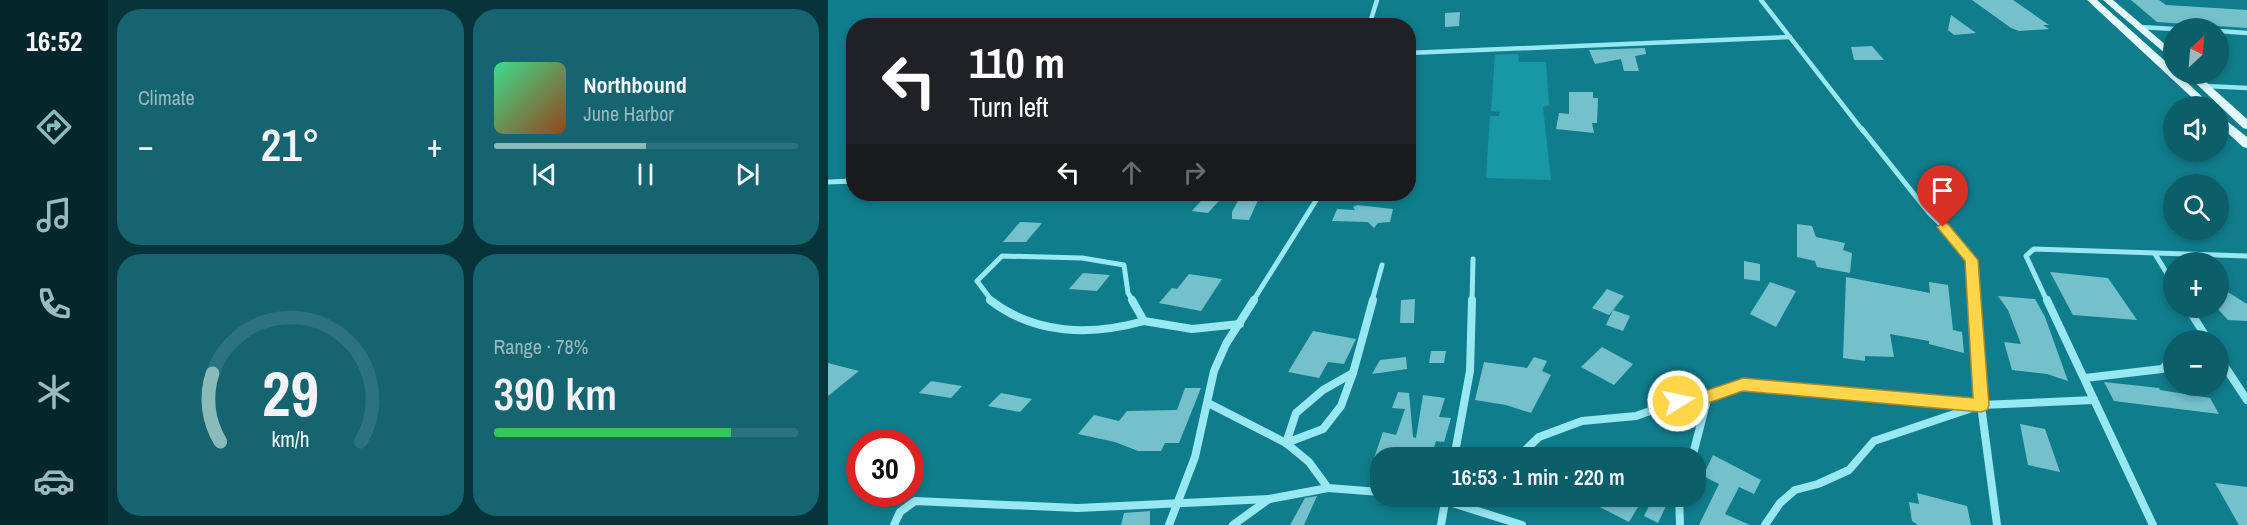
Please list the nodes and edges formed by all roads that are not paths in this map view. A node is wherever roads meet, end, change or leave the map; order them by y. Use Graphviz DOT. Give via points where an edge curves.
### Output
graph roads {
  1 [pos="1377,0"];
  2 [pos="1761,0"];
  3 [pos="2092,0"];
  4 [pos="2108,0"];
  5 [pos="1371,18"];
  6 [pos="2139,27"];
  7 [pos="2163,28"];
  8 [pos="2229,32"];
  9 [pos="2247,33"];
  10 [pos="1790,37"];
  11 [pos="2163,48"];
  12 [pos="1416,53"];
  13 [pos="2203,84"];
  14 [pos="2205,86"];
  15 [pos="2247,88"];
  16 [pos="2196,96"];
  17 [pos="2247,125"];
  18 [pos="2229,127"];
  19 [pos="2247,144"];
  20 [pos="846,181"];
  21 [pos="828,182"];
  22 [pos="1316,201"];
  23 [pos="2155,254"];
  24 [pos="2247,256"];
  25 [pos="1473,259"];
  26 [pos="1382,265"];
  27 [pos="2163,267"];
  28 [pos="1144,321"];
  29 [pos="1240,324"];
  30 [pos="2163,368"];
  31 [pos="1353,373"];
  32 [pos="2229,373"];
  33 [pos="2085,378"];
  34 [pos="1708,396"];
  35 [pos="2094,400"];
  36 [pos="2247,400"];
  37 [pos="1208,403"];
  38 [pos="1981,405"];
  39 [pos="1286,443"];
  40 [pos="1456,447"];
  41 [pos="1528,447"];
  42 [pos="1695,447"];
  43 [pos="1328,488"];
  44 [pos="1370,491"];
  45 [pos="1269,499"];
  46 [pos="1179,504"];
  47 [pos="1446,507"];
  48 [pos="1473,507"];
  49 [pos="1679,507"];
  50 [pos="894,525"];
  51 [pos="1169,525"];
  52 [pos="1233,525"];
  53 [pos="1441,525"];
  54 [pos="1522,525"];
  55 [pos="1680,525"];
  56 [pos="1765,525"];
  57 [pos="1997,525"];
  58 [pos="2153,525"];
  1 -- 5 [label="street"];
  2 -- 10 [label="street"];
  3 -- 16 [label="main road"];
  4 -- 6 [label="main road"];
  6 -- 7 [label="street"];
  6 -- 11 [label="main road"];
  8 -- 9 [label="street"];
  10 -- 12 [label="street"];
  10 -- 38 [label="street" via="1923,206 1971,260"];
  13 -- 14 [label="main road"];
  14 -- 15 [label="street"];
  14 -- 17 [label="main road"];
  18 -- 19 [label="main road"];
  20 -- 21 [label="street"];
  22 -- 29 [label="street"];
  23 -- 24 [label="street"];
  23 -- 27 [label="street"];
  23 -- 33 [label="street" via="2034,249 2026,256"];
  25 -- 40 [label="street" via="1470,371"];
  26 -- 31 [label="street"];
  28 -- 28 [label="street" via="1128,293 1124,265 1082,258 1002,256 977,281 984,296 1031,325 1064,330 1120,330"];
  28 -- 29 [label="street" via="1203,331"];
  29 -- 37 [label="street" via="1214,371"];
  30 -- 33 [label="street"];
  31 -- 39 [label="street" via="1323,390 1296,413"];
  31 -- 39 [label="street" via="1341,406 1323,429"];
  32 -- 36 [label="street"];
  33 -- 35 [label="street"];
  34 -- 38 [label="street" via="1743,384"];
  34 -- 41 [label="street" via="1678,401 1636,416 1581,421 1539,437"];
  34 -- 42 [label="street"];
  35 -- 38 [label="street"];
  35 -- 58 [label="street"];
  37 -- 39 [label="street"];
  37 -- 46 [label="street"];
  38 -- 56 [label="street" via="1874,441 1849,470 1795,490"];
  38 -- 57 [label="street"];
  39 -- 43 [label="street" via="1309,462"];
  43 -- 44 [label="street"];
  43 -- 45 [label="street"];
  45 -- 46 [label="street"];
  45 -- 52 [label="street"];
  46 -- 50 [label="street" via="1078,508 915,501 900,512"];
  46 -- 51 [label="street"];
  47 -- 53 [label="street"];
  48 -- 54 [label="street"];
  49 -- 55 [label="street"];
}
